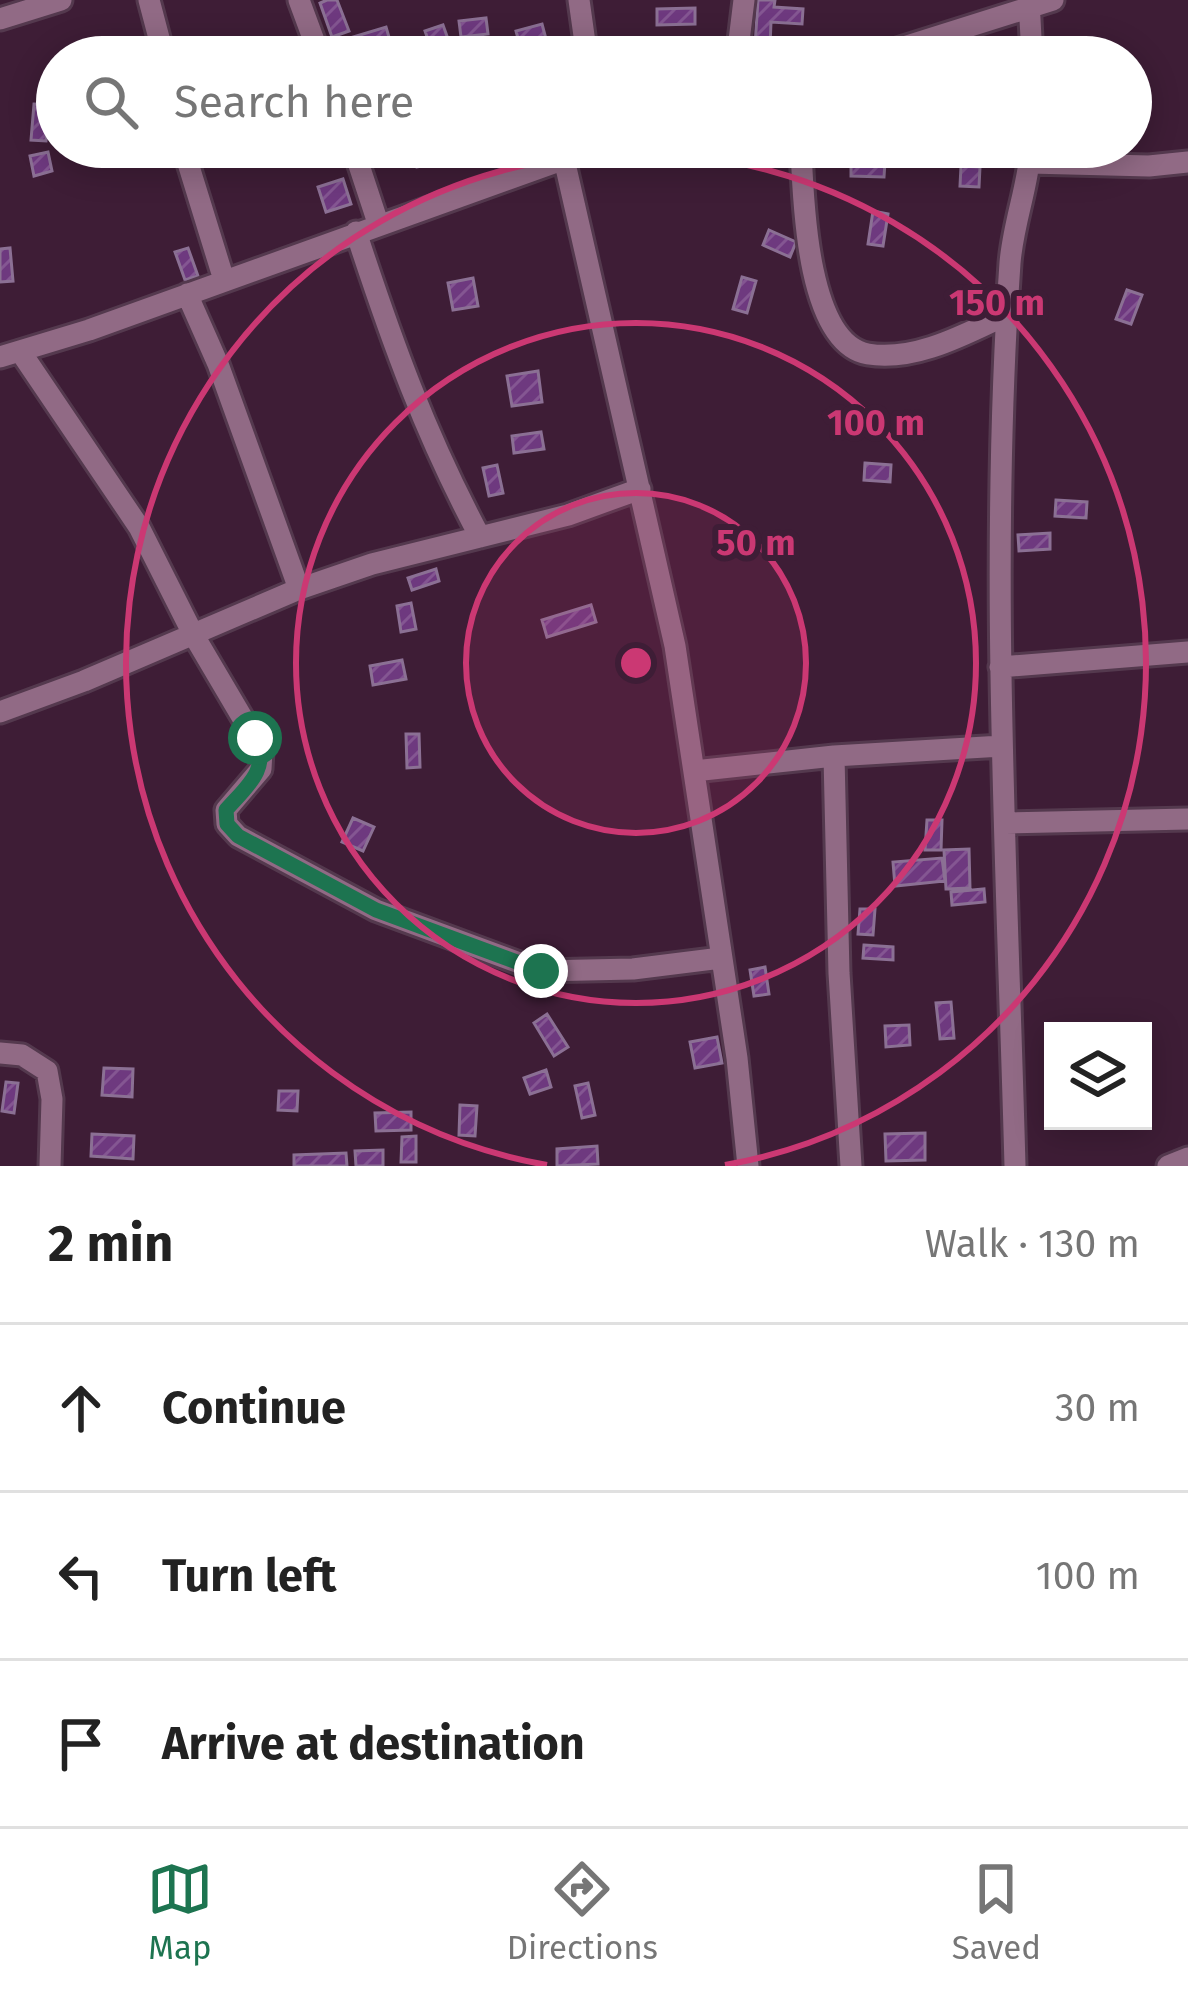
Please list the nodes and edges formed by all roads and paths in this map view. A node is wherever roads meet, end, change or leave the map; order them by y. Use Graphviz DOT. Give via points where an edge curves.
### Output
graph roads {
  1 [pos="62,0"];
  2 [pos="149,0"];
  3 [pos="299,0"];
  4 [pos="579,0"];
  5 [pos="744,0"];
  6 [pos="1053,0"];
  7 [pos="1030,4"];
  8 [pos="0,19"];
  9 [pos="158,36"];
  10 [pos="312,36"];
  11 [pos="584,36"];
  12 [pos="740,36"];
  13 [pos="935,36"];
  14 [pos="1031,36"];
  15 [pos="1188,163"];
  16 [pos="1152,166"];
  17 [pos="189,168"];
  18 [pos="360,168"];
  19 [pos="539,168"];
  20 [pos="567,168"];
  21 [pos="802,168"];
  22 [pos="1028,168"];
  23 [pos="378,223"];
  24 [pos="356,232"];
  25 [pos="224,280"];
  26 [pos="187,293"];
  27 [pos="1008,314"];
  28 [pos="10,354"];
  29 [pos="640,489"];
  30 [pos="480,537"];
  31 [pos="299,589"];
  32 [pos="194,634"];
  33 [pos="1188,652"];
  34 [pos="1000,667"];
  35 [pos="2,705"];
  36 [pos="1002,746"];
  37 [pos="834,756"];
  38 [pos="694,771"];
  39 [pos="1188,819"];
  40 [pos="1006,823"];
  41 [pos="721,958"];
  42 [pos="0,1053"];
  43 [pos="1188,1158"];
  44 [pos="50,1166"];
  45 [pos="748,1166"];
  46 [pos="851,1166"];
  47 [pos="1015,1166"];
  48 [pos="1168,1166"];
  1 -- 8 [label="street"];
  2 -- 9 [label="street"];
  3 -- 10 [label="street"];
  4 -- 11 [label="street"];
  5 -- 12 [label="street"];
  6 -- 7 [label="street"];
  7 -- 13 [label="street"];
  7 -- 14 [label="street"];
  15 -- 16 [label="street"];
  17 -- 25 [label="street"];
  18 -- 23 [label="street"];
  19 -- 23 [label="street"];
  20 -- 29 [label="street"];
  21 -- 27 [label="street" via="807,248 835,333 865,354 910,352"];
  22 -- 27 [label="street"];
  23 -- 24 [label="street"];
  24 -- 25 [label="street"];
  24 -- 30 [label="street" via="405,381"];
  25 -- 26 [label="street"];
  26 -- 28 [label="street"];
  26 -- 31 [label="street"];
  27 -- 34 [label="street"];
  28 -- 32 [label="street" via="139,527"];
  29 -- 30 [label="street"];
  29 -- 38 [label="street"];
  30 -- 31 [label="street"];
  31 -- 32 [label="street"];
  32 -- 35 [label="street"];
  32 -- 41 [label="street" via="262,751 261,770 226,810 238,836 376,910 541,971"];
  33 -- 34 [label="street"];
  34 -- 36 [label="street"];
  36 -- 37 [label="street"];
  36 -- 40 [label="street"];
  37 -- 38 [label="street"];
  37 -- 46 [label="street"];
  38 -- 41 [label="street"];
  39 -- 40 [label="street"];
  40 -- 47 [label="street"];
  41 -- 45 [label="street"];
  42 -- 44 [label="street" via="22,1055 47,1071"];
  43 -- 48 [label="street"];
}
